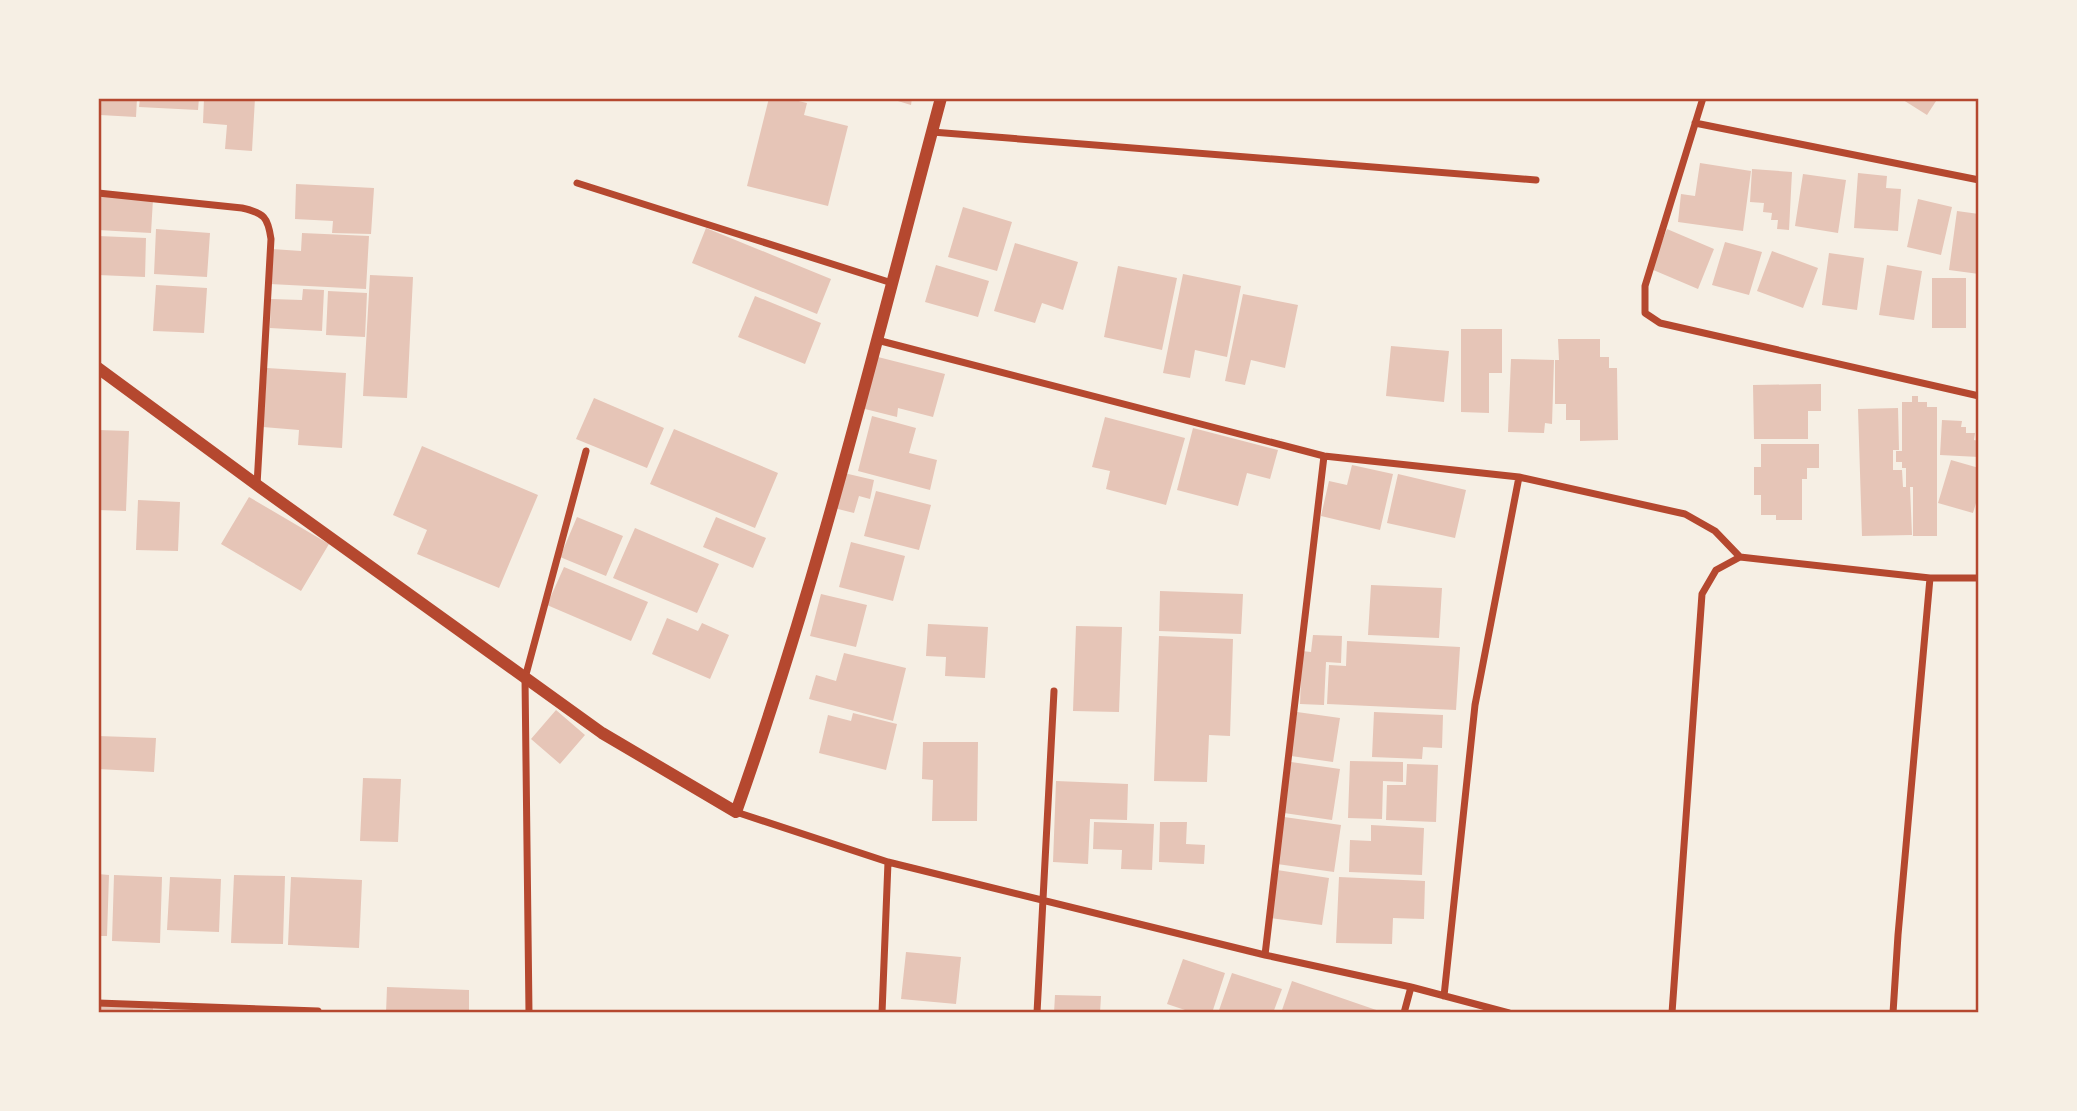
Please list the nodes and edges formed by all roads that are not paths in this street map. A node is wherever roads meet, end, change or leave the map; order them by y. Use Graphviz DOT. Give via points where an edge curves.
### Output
graph roads {
  1 [pos="941,98"];
  2 [pos="1703,98"];
  3 [pos="1695,123"];
  4 [pos="932,132"];
  5 [pos="1536,180"];
  6 [pos="1979,180"];
  7 [pos="577,183"];
  8 [pos="98,192"];
  9 [pos="892,283"];
  10 [pos="876,340"];
  11 [pos="98,368"];
  12 [pos="1979,396"];
  13 [pos="586,451"];
  14 [pos="1324,456"];
  15 [pos="1519,477"];
  16 [pos="257,485"];
  17 [pos="1740,557"];
  18 [pos="1930,578"];
  19 [pos="1979,578"];
  20 [pos="526,678"];
  21 [pos="1054,691"];
  22 [pos="736,811"];
  23 [pos="888,862"];
  24 [pos="1043,901"];
  25 [pos="1265,955"];
  26 [pos="1411,987"];
  27 [pos="1444,996"];
  28 [pos="98,1003"];
  29 [pos="318,1011"];
  30 [pos="529,1013"];
  31 [pos="882,1013"];
  32 [pos="1037,1013"];
  33 [pos="1405,1013"];
  34 [pos="1509,1013"];
  35 [pos="1672,1013"];
  36 [pos="1893,1013"];
  1 -- 4 [label="street"];
  2 -- 3 [label="street"];
  3 -- 6 [label="street"];
  3 -- 12 [label="street" via="1645,286 1645,313 1660,323"];
  4 -- 5 [label="street"];
  4 -- 9 [label="street"];
  7 -- 9 [label="street"];
  8 -- 16 [label="street" via="242,208 257,212 268,222 271,239"];
  9 -- 10 [label="street"];
  10 -- 14 [label="street"];
  10 -- 22 [label="street" via="818,557"];
  11 -- 16 [label="street"];
  13 -- 20 [label="street"];
  14 -- 15 [label="street"];
  14 -- 25 [label="street"];
  15 -- 17 [label="street" via="1685,514 1715,531"];
  15 -- 27 [label="street" via="1475,705"];
  16 -- 20 [label="street"];
  17 -- 18 [label="street"];
  17 -- 35 [label="street" via="1716,570 1702,594"];
  18 -- 19 [label="street"];
  18 -- 36 [label="street"];
  20 -- 22 [label="street" via="602,733"];
  20 -- 30 [label="street"];
  21 -- 24 [label="street"];
  22 -- 23 [label="street"];
  23 -- 24 [label="street"];
  23 -- 31 [label="street"];
  24 -- 25 [label="street"];
  24 -- 32 [label="street"];
  25 -- 26 [label="street"];
  26 -- 27 [label="street"];
  26 -- 33 [label="street"];
  27 -- 34 [label="street"];
  28 -- 29 [label="street"];
}
